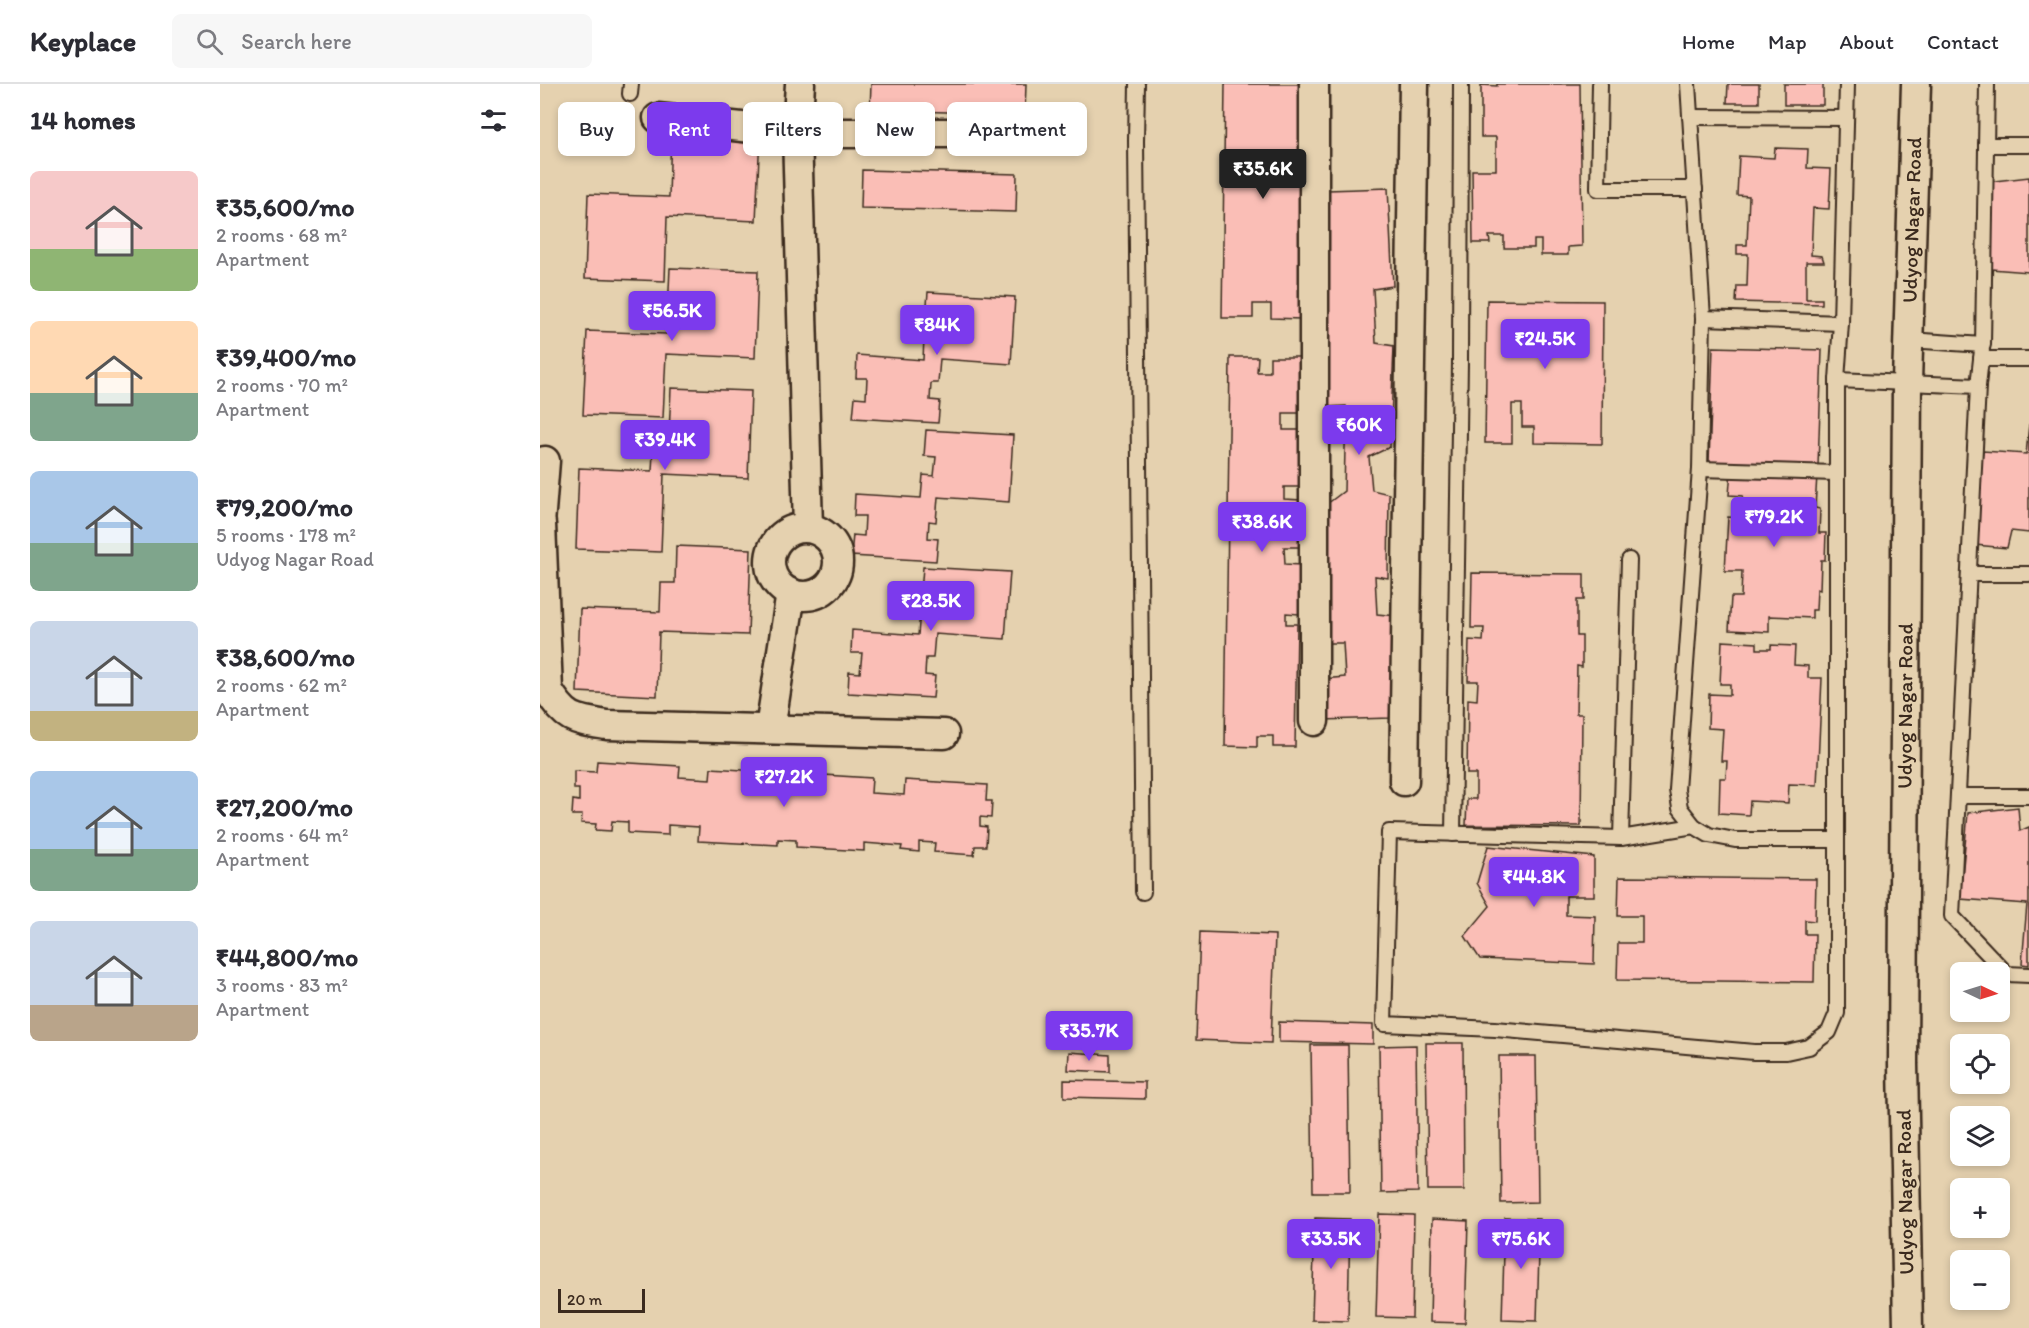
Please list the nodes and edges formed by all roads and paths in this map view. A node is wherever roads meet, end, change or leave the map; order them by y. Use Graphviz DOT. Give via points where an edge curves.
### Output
graph roads {
  1 [pos="800,84"];
  2 [pos="1137,84"];
  3 [pos="1314,84"];
  4 [pos="1414,84"];
  5 [pos="1461,84"];
  6 [pos="1600,84"];
  7 [pos="1688,84"];
  8 [pos="1847,84"];
  9 [pos="1916,84"];
  10 [pos="1987,84"];
  11 [pos="799,102"];
  12 [pos="1690,117"];
  13 [pos="1846,118"];
  14 [pos="843,133"];
  15 [pos="947,134"];
  16 [pos="1986,145"];
  17 [pos="2029,145"];
  18 [pos="798,156"];
  19 [pos="1695,189"];
  20 [pos="1703,318"];
  21 [pos="1841,323"];
  22 [pos="1909,340"];
  23 [pos="1982,352"];
  24 [pos="2029,359"];
  25 [pos="1837,380"];
  26 [pos="1907,382"];
  27 [pos="1978,386"];
  28 [pos="545,461"];
  29 [pos="1700,469"];
  30 [pos="1836,473"];
  31 [pos="541,524"];
  32 [pos="808,528"];
  33 [pos="1629,560"];
  34 [pos="1969,574"];
  35 [pos="2029,574"];
  36 [pos="791,594"];
  37 [pos="542,631"];
  38 [pos="1314,721"];
  39 [pos="770,729"];
  40 [pos="944,734"];
  41 [pos="1404,781"];
  42 [pos="2029,795"];
  43 [pos="1958,796"];
  44 [pos="1694,826"];
  45 [pos="1453,834"];
  46 [pos="1621,838"];
  47 [pos="1837,840"];
  48 [pos="1143,891"];
  49 [pos="2029,975"];
  50 [pos="1908,1328"];
  1 -- 11 [label="street"];
  2 -- 48 [label="lane"];
  3 -- 38 [label="street"];
  4 -- 41 [label="street"];
  5 -- 45 [label="lane"];
  6 -- 19 [label="lane" via="1598,189"];
  7 -- 12 [label="lane"];
  8 -- 13 [label="lane"];
  9 -- 22 [label="street, Udyog Nagar Road"];
  10 -- 16 [label="lane"];
  12 -- 13 [label="lane"];
  12 -- 19 [label="lane"];
  13 -- 21 [label="lane"];
  14 -- 15 [label="street"];
  16 -- 17 [label="lane"];
  16 -- 23 [label="lane"];
  18 -- 32 [label="street"];
  19 -- 20 [label="lane"];
  20 -- 21 [label="lane"];
  20 -- 29 [label="lane"];
  21 -- 25 [label="lane"];
  22 -- 23 [label="lane"];
  22 -- 26 [label="street, Udyog Nagar Road"];
  23 -- 24 [label="lane"];
  23 -- 27 [label="lane"];
  25 -- 26 [label="lane"];
  25 -- 30 [label="lane"];
  26 -- 27 [label="lane"];
  26 -- 50 [label="street, Udyog Nagar Road" via="1903,1064"];
  27 -- 34 [label="lane"];
  28 -- 31 [label="street"];
  29 -- 30 [label="lane"];
  29 -- 44 [label="lane" via="1677,790 1680,808"];
  30 -- 47 [label="lane"];
  31 -- 37 [label="street"];
  32 -- 36 [label="street" via="800,527 779,537 770,558 774,579"];
  32 -- 36 [label="street" via="830,540 836,550 836,572 831,582 813,595"];
  33 -- 46 [label="lane"];
  34 -- 35 [label="lane"];
  34 -- 43 [label="lane"];
  36 -- 39 [label="street"];
  37 -- 39 [label="street" via="548,690 558,708 577,721"];
  39 -- 40 [label="street"];
  42 -- 43 [label="lane"];
  43 -- 49 [label="lane" via="1952,916 2007,974"];
  44 -- 46 [label="lane"];
  44 -- 47 [label="lane" via="1709,835 1735,840"];
  45 -- 46 [label="lane"];
  45 -- 47 [label="lane" via="1389,832 1384,1024 1495,1029 1754,1052 1809,1047 1829,1032 1837,1013"];
}
